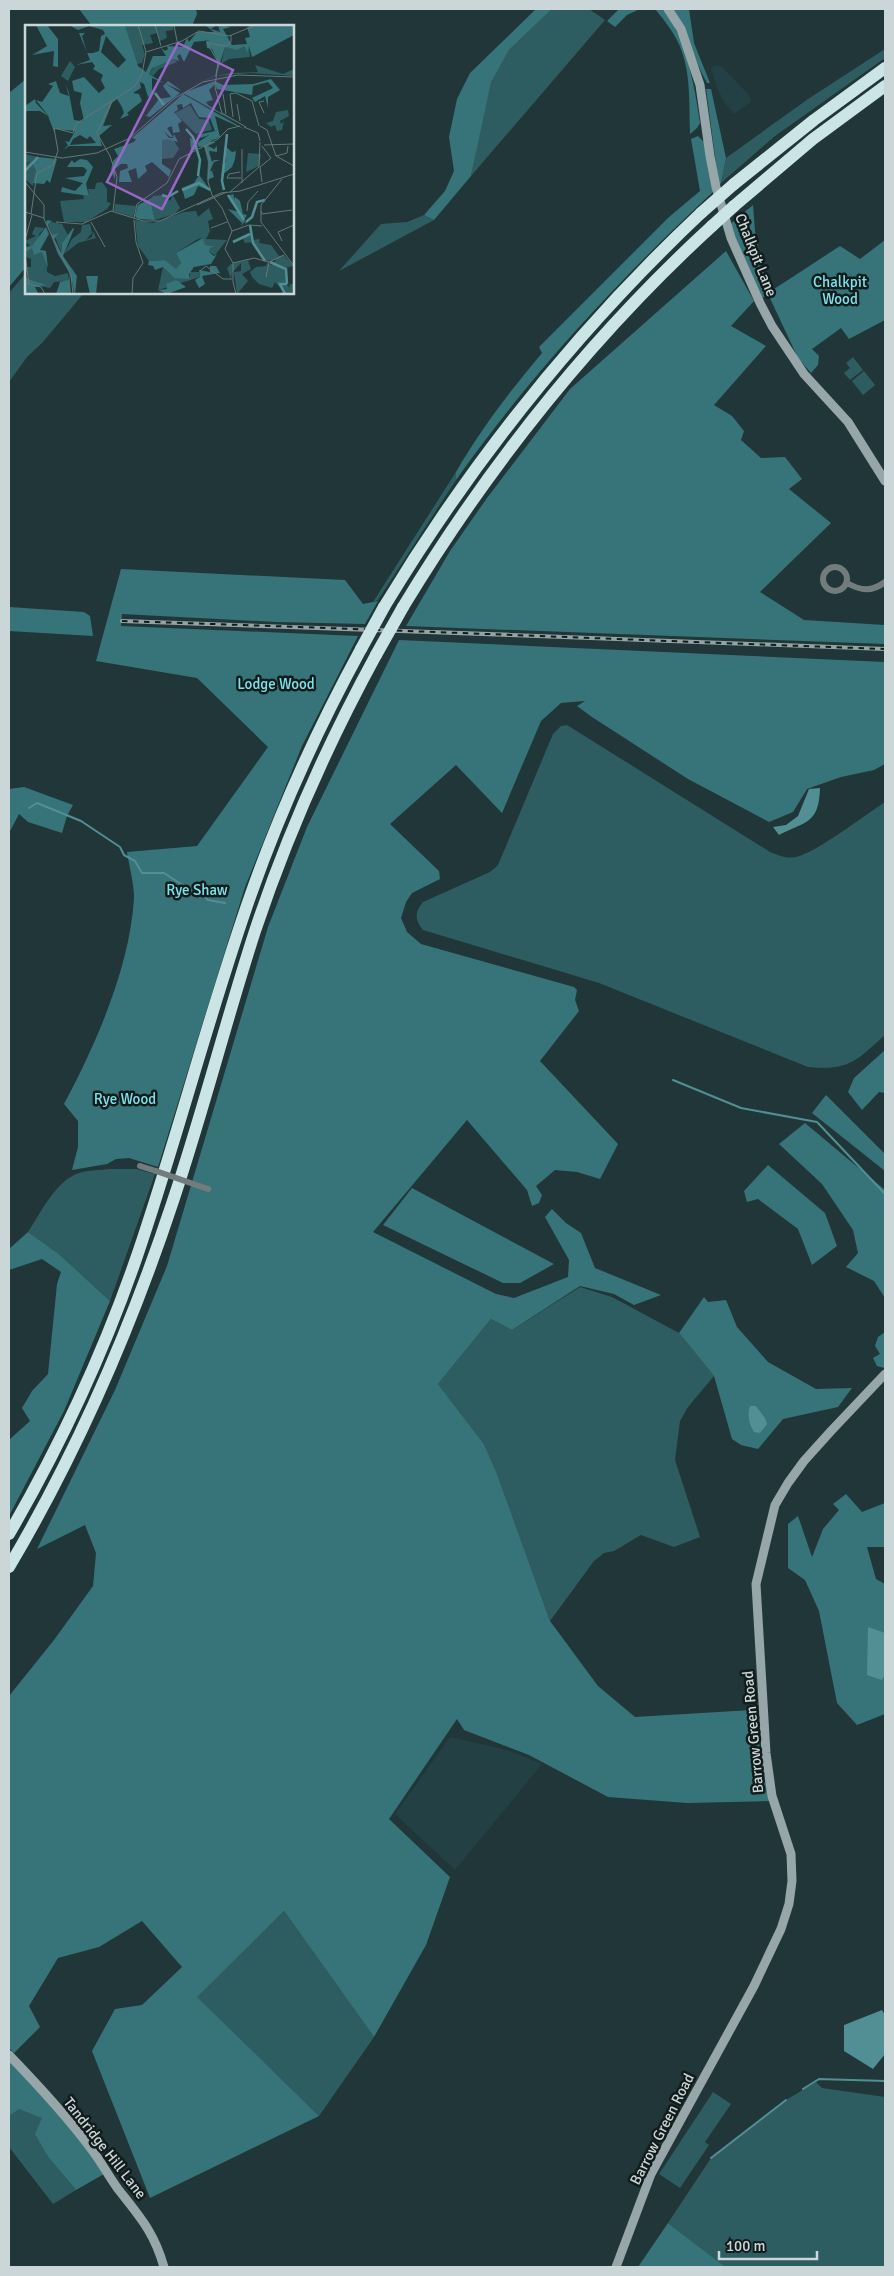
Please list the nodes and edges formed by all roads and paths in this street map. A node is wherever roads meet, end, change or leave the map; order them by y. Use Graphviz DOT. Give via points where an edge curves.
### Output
graph roads {
  1 [pos="668,9"];
  2 [pos="885,68"];
  3 [pos="885,86"];
  4 [pos="885,481"];
  5 [pos="885,582"];
  6 [pos="847,583"];
  7 [pos="140,1166"];
  8 [pos="208,1189"];
  9 [pos="885,1374"];
  10 [pos="9,1534"];
  11 [pos="9,1567"];
  12 [pos="9,2055"];
  13 [pos="164,2267"];
  14 [pos="616,2267"];
  1 -- 4 [label="street, Chalkpit Lane" via="681,29 700,85 716,187 732,238 760,303 804,374 848,422"];
  2 -- 10 [label="highway, bridge" via="734,184 614,300 538,387 453,499 384,607 293,788 252,891 150,1218 116,1310 66,1424"];
  3 -- 11 [label="highway, bridge" via="813,139 734,206 636,299 548,398 473,497 403,607 325,755 279,863 255,930 172,1202 124,1333 84,1424"];
  5 -- 6 [label="street" via="864,590"];
  7 -- 8 [label="street, bridge"];
  9 -- 14 [label="street, Barrow Green Road" via="810,1455 775,1505 756,1584 766,1754 772,1796 791,1854 789,1904 754,1986 651,2174"];
  12 -- 13 [label="street, Tandridge Hill Lane" via="64,2114 140,2215 152,2234"];
}
